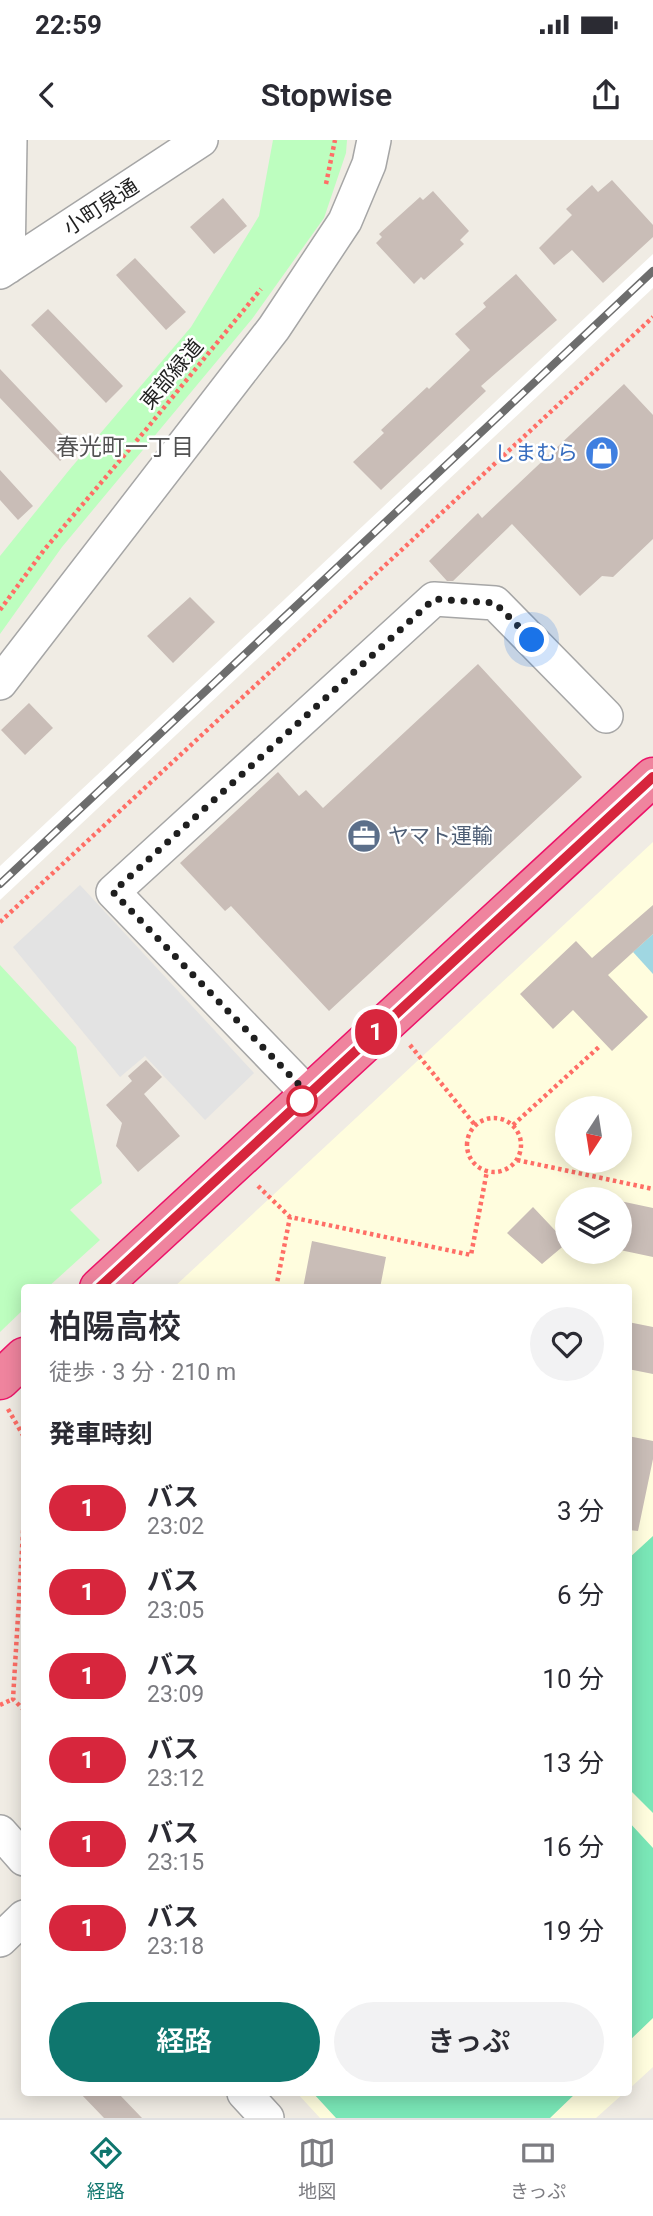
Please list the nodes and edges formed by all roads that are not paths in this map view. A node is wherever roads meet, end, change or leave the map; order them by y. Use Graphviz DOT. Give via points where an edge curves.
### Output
graph roads {
  1 [pos="10,140"];
  2 [pos="201,140"];
  3 [pos="374,140"];
  4 [pos="4,270"];
  5 [pos="0,682"];
  6 [pos="606,716"];
  7 [pos="652,779"];
  8 [pos="309,1095"];
  9 [pos="103,1284"];
  10 [pos="21,1362"];
  11 [pos="3,1392"];
  12 [pos="0,1832"];
  13 [pos="21,1855"];
  14 [pos="21,1920"];
  15 [pos="0,1940"];
  16 [pos="247,2096"];
  17 [pos="267,2118"];
  1 -- 4 [label="street"];
  2 -- 4 [label="street, 小町泉通"];
  3 -- 5 [label="street" via="345,220 274,328"];
  6 -- 8 [label="street" via="495,603 434,599 113,892"];
  7 -- 8 [label="highway"];
  8 -- 9 [label="highway"];
  10 -- 11 [label="highway"];
  12 -- 13 [label="street"];
  14 -- 15 [label="street"];
  16 -- 17 [label="street"];
}
